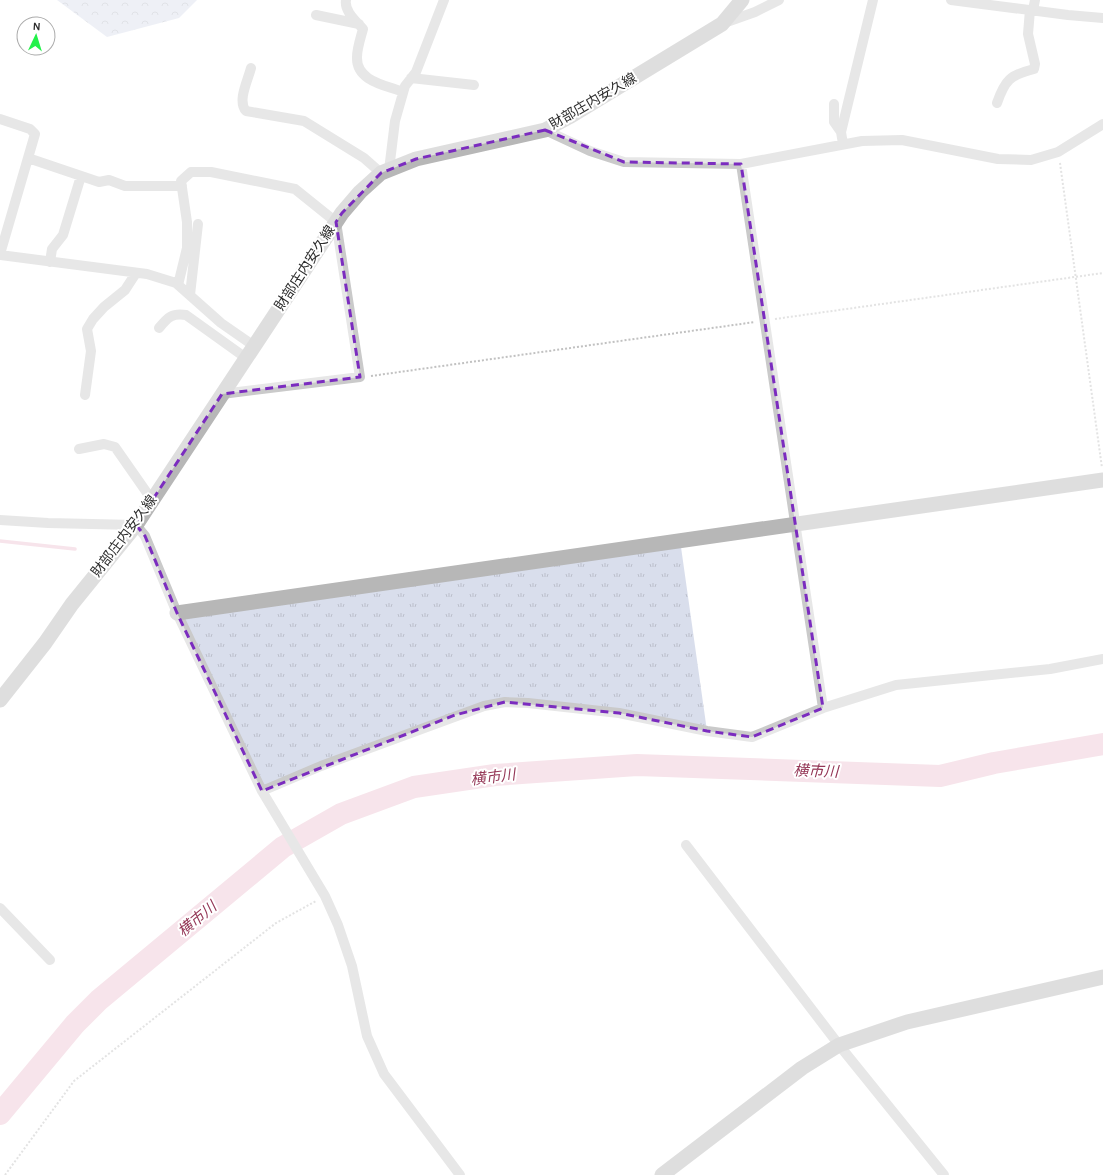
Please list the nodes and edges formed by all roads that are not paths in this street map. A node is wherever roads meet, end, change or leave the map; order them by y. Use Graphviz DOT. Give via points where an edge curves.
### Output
graph roads {
  1 [pos="346,0"];
  2 [pos="444,0"];
  3 [pos="742,0"];
  4 [pos="779,0"];
  5 [pos="873,0"];
  6 [pos="952,0"];
  7 [pos="1033,6"];
  8 [pos="316,15"];
  9 [pos="1103,18"];
  10 [pos="360,24"];
  11 [pos="722,24"];
  12 [pos="251,68"];
  13 [pos="411,78"];
  14 [pos="474,85"];
  15 [pos="403,92"];
  16 [pos="997,103"];
  17 [pos="834,104"];
  18 [pos="0,119"];
  19 [pos="1103,124"];
  20 [pos="545,130"];
  21 [pos="841,132"];
  22 [pos="843,144"];
  23 [pos="28,158"];
  24 [pos="741,164"];
  25 [pos="385,172"];
  26 [pos="81,176"];
  27 [pos="182,186"];
  28 [pos="336,222"];
  29 [pos="198,224"];
  30 [pos="0,255"];
  31 [pos="50,262"];
  32 [pos="136,273"];
  33 [pos="178,285"];
  34 [pos="190,295"];
  35 [pos="159,328"];
  36 [pos="250,352"];
  37 [pos="222,394"];
  38 [pos="85,395"];
  39 [pos="79,449"];
  40 [pos="1103,480"];
  41 [pos="152,500"];
  42 [pos="0,520"];
  43 [pos="794,524"];
  44 [pos="136,525"];
  45 [pos="176,612"];
  46 [pos="1103,659"];
  47 [pos="0,700"];
  48 [pos="822,708"];
  49 [pos="262,791"];
  50 [pos="686,846"];
  51 [pos="0,908"];
  52 [pos="50,960"];
  53 [pos="1103,977"];
  54 [pos="839,1044"];
  55 [pos="460,1175"];
  56 [pos="662,1175"];
  57 [pos="944,1175"];
  1 -- 10 [label="street" via="348,11"];
  2 -- 13 [label="street" via="416,72"];
  3 -- 11 [label="street, 財部庄内安久線"];
  4 -- 11 [label="street"];
  5 -- 21 [label="street"];
  6 -- 7 [label="street"];
  7 -- 9 [label="street"];
  7 -- 16 [label="street" via="1028,34 1034,69 1010,78 1002,88"];
  8 -- 10 [label="street"];
  10 -- 15 [label="street" via="363,29 356,56 358,69 366,78"];
  11 -- 20 [label="street, 財部庄内安久線"];
  12 -- 25 [label="street" via="242,100 246,111 304,122"];
  13 -- 14 [label="street"];
  13 -- 15 [label="street" via="404,86"];
  15 -- 25 [label="street"];
  17 -- 21 [label="street" via="834,122"];
  18 -- 23 [label="street" via="30,129 35,134"];
  19 -- 22 [label="street" via="1058,152 1031,160 998,159 902,140"];
  20 -- 24 [label="street" via="590,151 624,162"];
  20 -- 25 [label="street, 財部庄内安久線" via="416,159"];
  21 -- 22 [label="street"];
  22 -- 24 [label="street"];
  23 -- 26 [label="street"];
  23 -- 30 [label="street"];
  24 -- 43 [label="street"];
  25 -- 28 [label="street, 財部庄内安久線" via="360,192"];
  26 -- 27 [label="street" via="99,182 109,180 125,186"];
  26 -- 31 [label="street" via="63,235 52,249"];
  27 -- 28 [label="street" via="181,181 191,172 211,172 295,189"];
  27 -- 33 [label="street" via="187,222 186,248"];
  28 -- 36 [label="street, 財部庄内安久線"];
  28 -- 37 [label="street" via="360,377"];
  29 -- 34 [label="street"];
  30 -- 31 [label="street"];
  31 -- 32 [label="street"];
  32 -- 33 [label="street" via="147,274"];
  32 -- 38 [label="street" via="124,290 92,319 87,330 91,351"];
  33 -- 34 [label="street"];
  34 -- 36 [label="street"];
  35 -- 36 [label="street" via="175,313 186,315"];
  36 -- 37 [label="street, 財部庄内安久線"];
  37 -- 41 [label="street, 財部庄内安久線"];
  39 -- 41 [label="street" via="104,444 115,447"];
  40 -- 43 [label="street"];
  41 -- 44 [label="street, 財部庄内安久線"];
  42 -- 44 [label="street"];
  43 -- 45 [label="street"];
  43 -- 48 [label="street"];
  44 -- 45 [label="street" via="145,536"];
  44 -- 47 [label="street, 財部庄内安久線" via="72,604"];
  45 -- 49 [label="street"];
  46 -- 48 [label="street" via="1050,669 896,685"];
  48 -- 49 [label="street" via="752,737 707,731 619,713 505,702 455,715"];
  49 -- 55 [label="street" via="319,884 338,925 352,966 367,1036 384,1074"];
  50 -- 54 [label="street"];
  51 -- 52 [label="street"];
  53 -- 54 [label="street" via="907,1022"];
  54 -- 56 [label="street" via="802,1068"];
  54 -- 57 [label="street"];
}
